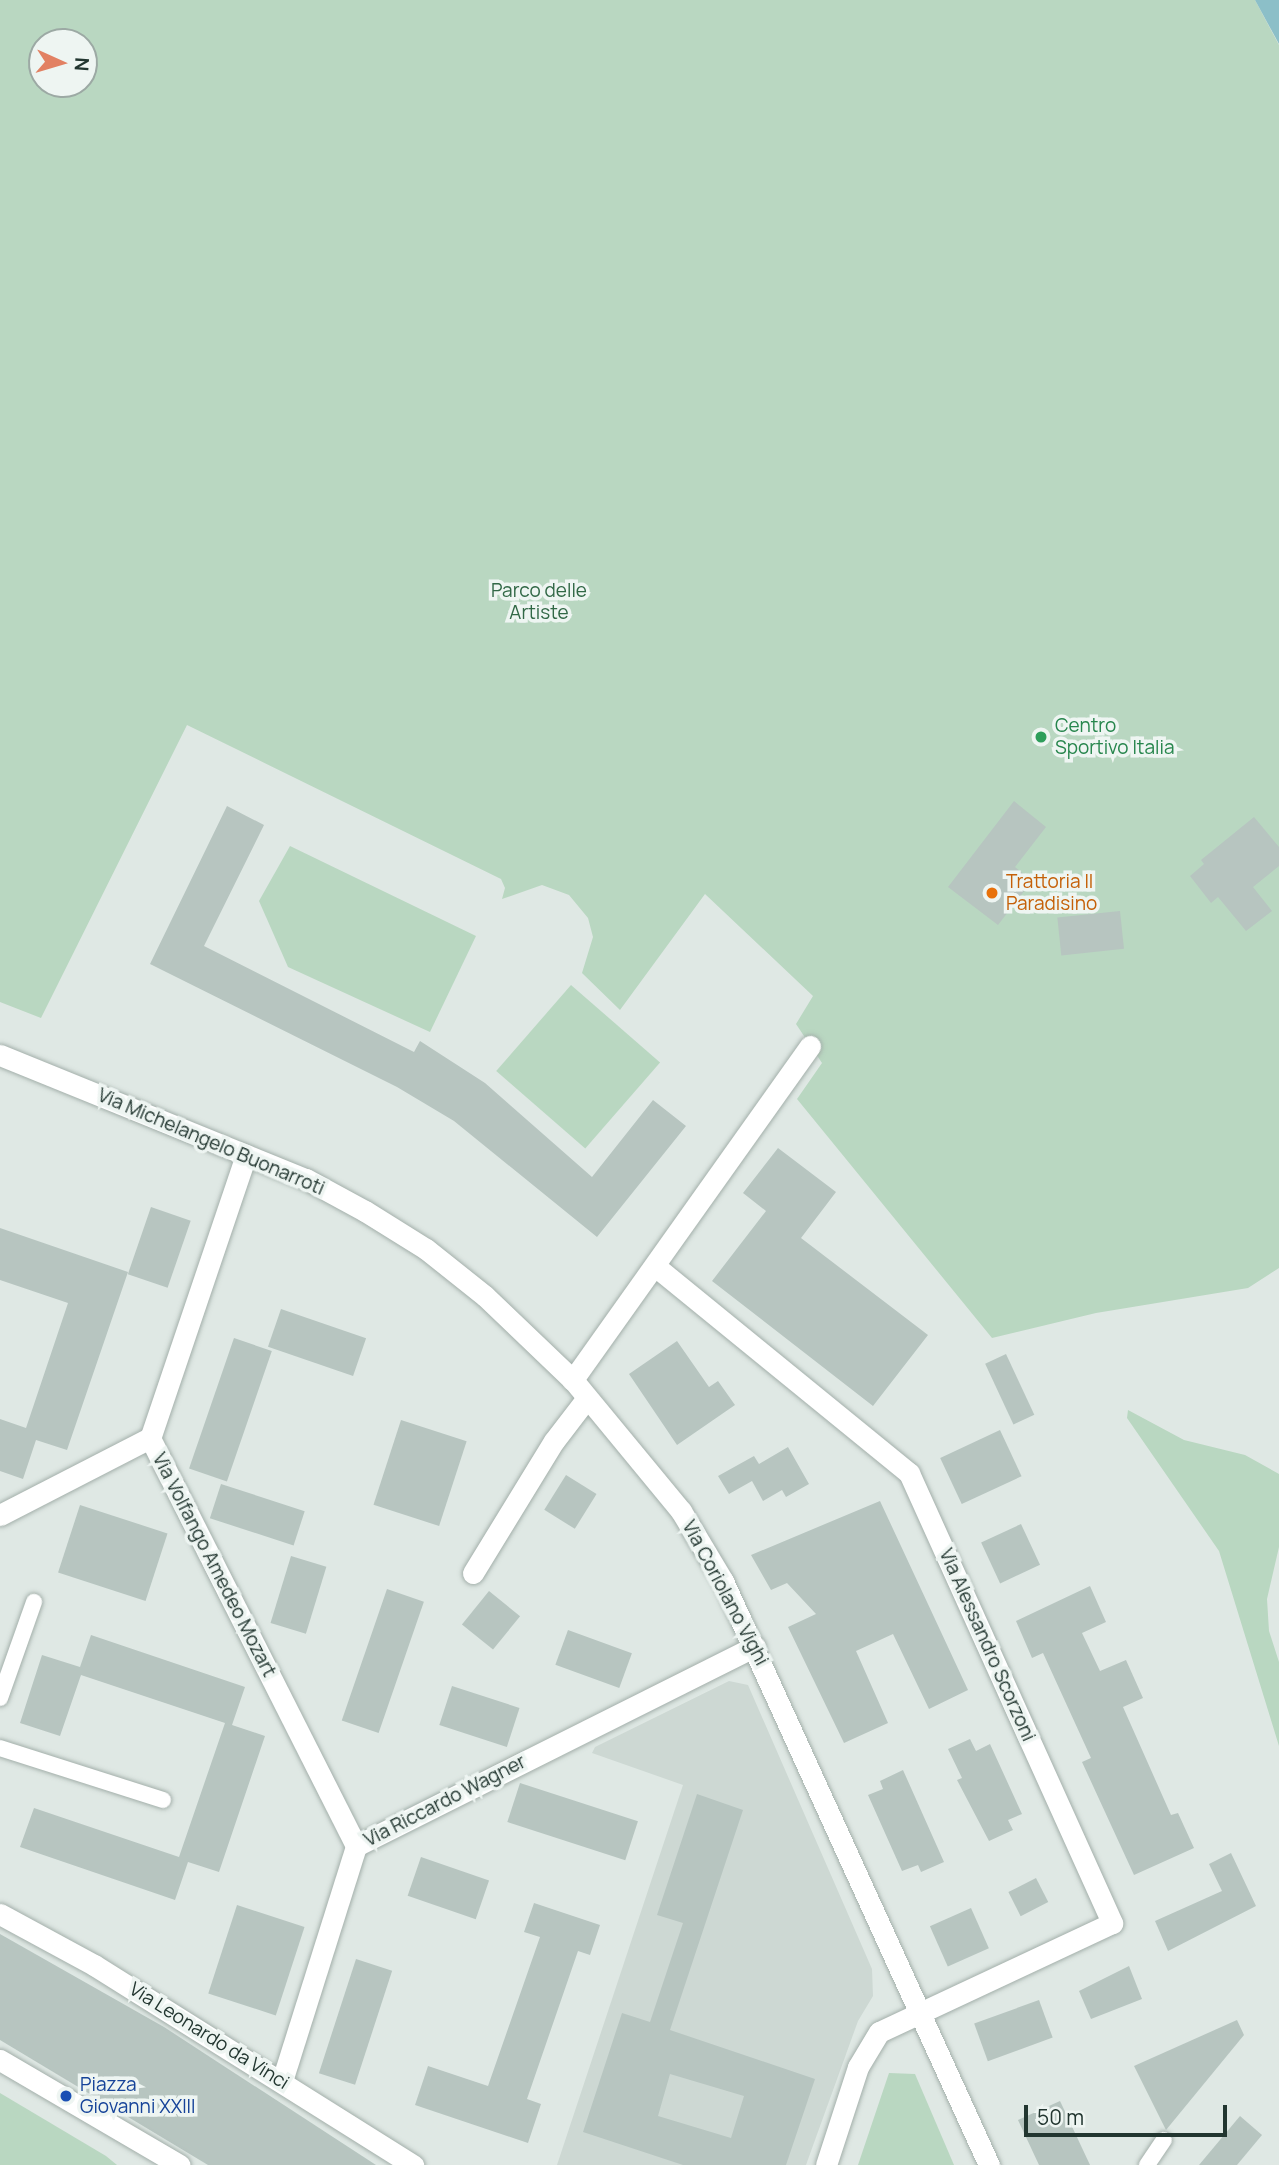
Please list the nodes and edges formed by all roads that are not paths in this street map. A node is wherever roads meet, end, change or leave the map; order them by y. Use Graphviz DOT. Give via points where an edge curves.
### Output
graph roads {
  1 [pos="810,1046"];
  2 [pos="0,1055"];
  3 [pos="246,1155"];
  4 [pos="655,1266"];
  5 [pos="573,1380"];
  6 [pos="587,1398"];
  7 [pos="150,1438"];
  8 [pos="0,1515"];
  9 [pos="473,1573"];
  10 [pos="34,1602"];
  11 [pos="755,1646"];
  12 [pos="0,1698"];
  13 [pos="0,1748"];
  14 [pos="163,1800"];
  15 [pos="356,1846"];
  16 [pos="0,1914"];
  17 [pos="920,2011"];
  18 [pos="0,2060"];
  19 [pos="282,2081"];
  20 [pos="1164,2140"];
  21 [pos="180,2165"];
  22 [pos="413,2165"];
  23 [pos="826,2165"];
  24 [pos="989,2165"];
  25 [pos="1147,2165"];
  1 -- 4 [label="street"];
  2 -- 3 [label="street, Via Michelangelo Buonarroti"];
  3 -- 5 [label="street, Via Michelangelo Buonarroti" via="306,1179 426,1249 485,1296"];
  3 -- 7 [label="street, Via Volfango Amedeo Mozart"];
  4 -- 5 [label="street"];
  4 -- 17 [label="street, Via Alessandro Scorzoni" via="909,1473 1112,1923"];
  5 -- 6 [label="street, Via Coriolano Vighi"];
  6 -- 9 [label="street" via="554,1441"];
  6 -- 11 [label="street, Via Coriolano Vighi" via="681,1511"];
  7 -- 8 [label="street"];
  7 -- 15 [label="street, Via Volfango Amedeo Mozart"];
  10 -- 12 [label="lane"];
  11 -- 15 [label="street, Via Riccardo Wagner"];
  11 -- 17 [label="street, Via Coriolano Vighi"];
  13 -- 14 [label="lane"];
  15 -- 19 [label="street, Via Riccardo Wagner"];
  16 -- 19 [label="street, Via Leonardo da Vinci" via="94,1965"];
  17 -- 23 [label="street" via="878,2032 866,2048"];
  17 -- 24 [label="street, Via Coriolano Vighi"];
  18 -- 21 [label="street"];
  19 -- 22 [label="street, Via Leonardo da Vinci"];
  20 -- 25 [label="lane"];
}
